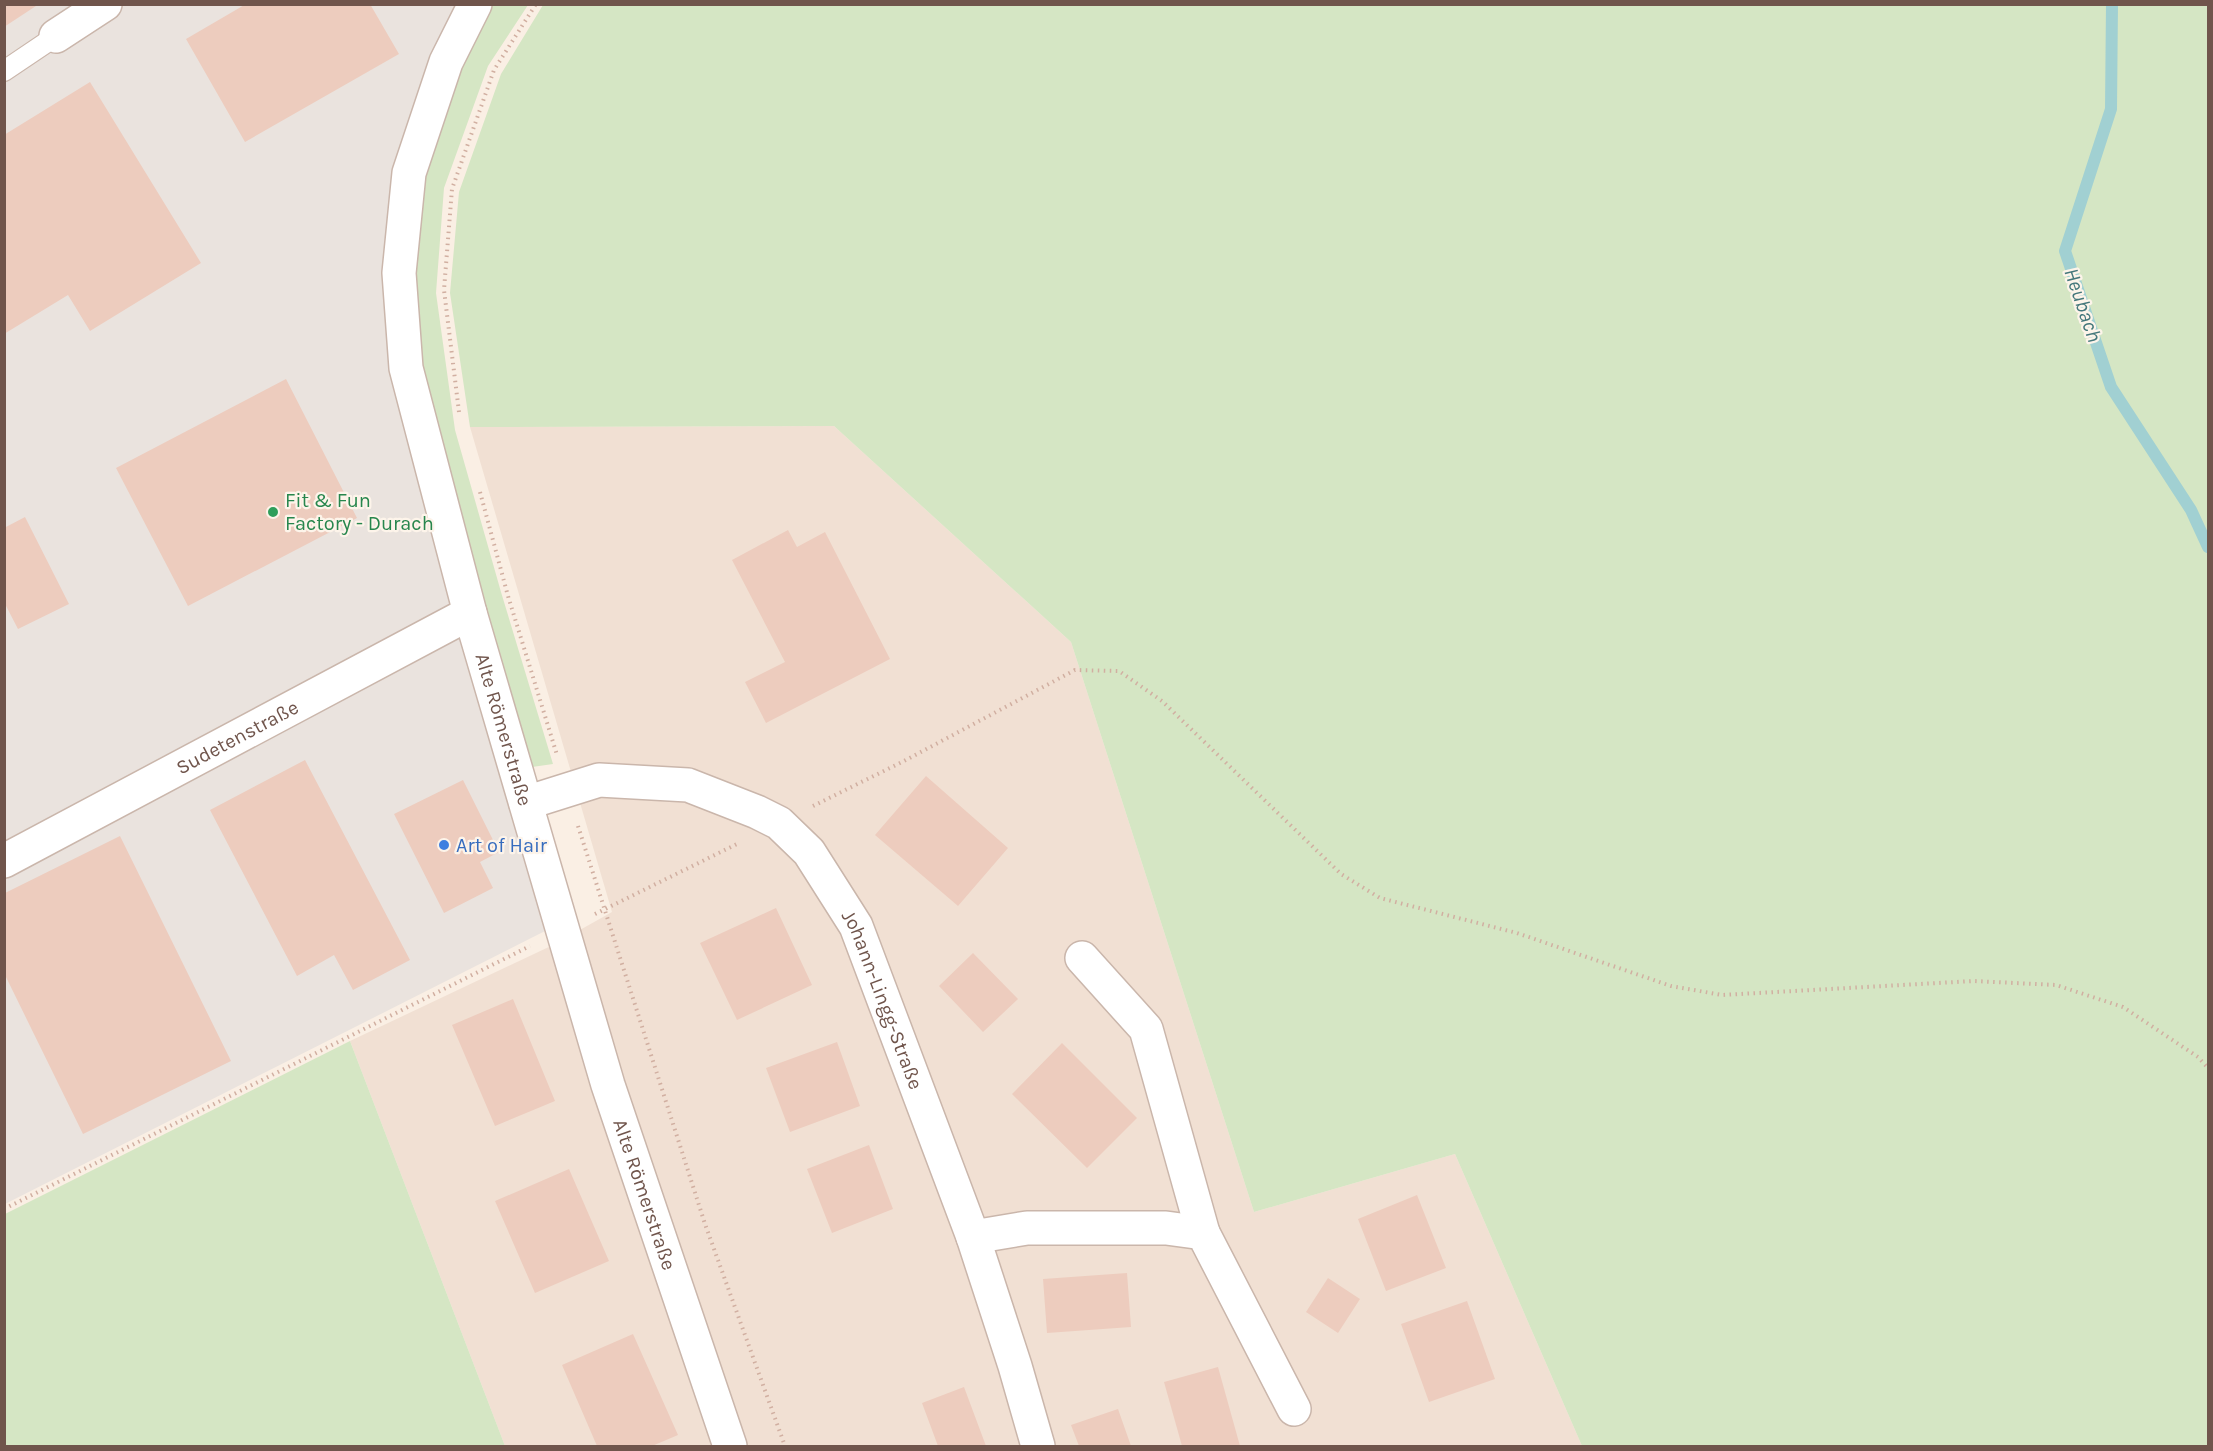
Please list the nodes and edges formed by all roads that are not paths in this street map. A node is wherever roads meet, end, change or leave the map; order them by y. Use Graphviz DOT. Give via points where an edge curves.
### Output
graph roads {
  1 [pos="105,4"];
  2 [pos="475,4"];
  3 [pos="56,36"];
  4 [pos="4,71"];
  5 [pos="470,613"];
  6 [pos="526,802"];
  7 [pos="4,861"];
  8 [pos="1082,958"];
  9 [pos="1203,1233"];
  10 [pos="973,1237"];
  11 [pos="1294,1409"];
  12 [pos="730,1446"];
  13 [pos="1038,1446"];
  1 -- 3 [label="street"];
  2 -- 5 [label="street, Alte Römerstraße" via="446,62 409,173 399,273 406,368"];
  3 -- 4 [label="lane"];
  5 -- 6 [label="street, Alte Römerstraße"];
  5 -- 7 [label="street, Sudetenstraße"];
  6 -- 10 [label="street, Johann-Lingg-Straße" via="599,780 688,785 779,823 809,852 856,926"];
  6 -- 12 [label="street, Alte Römerstraße" via="611,1096"];
  8 -- 9 [label="street" via="1146,1029"];
  9 -- 10 [label="street" via="1166,1228 1027,1228"];
  9 -- 11 [label="street"];
  10 -- 13 [label="street, Johann-Lingg-Straße"];
}
